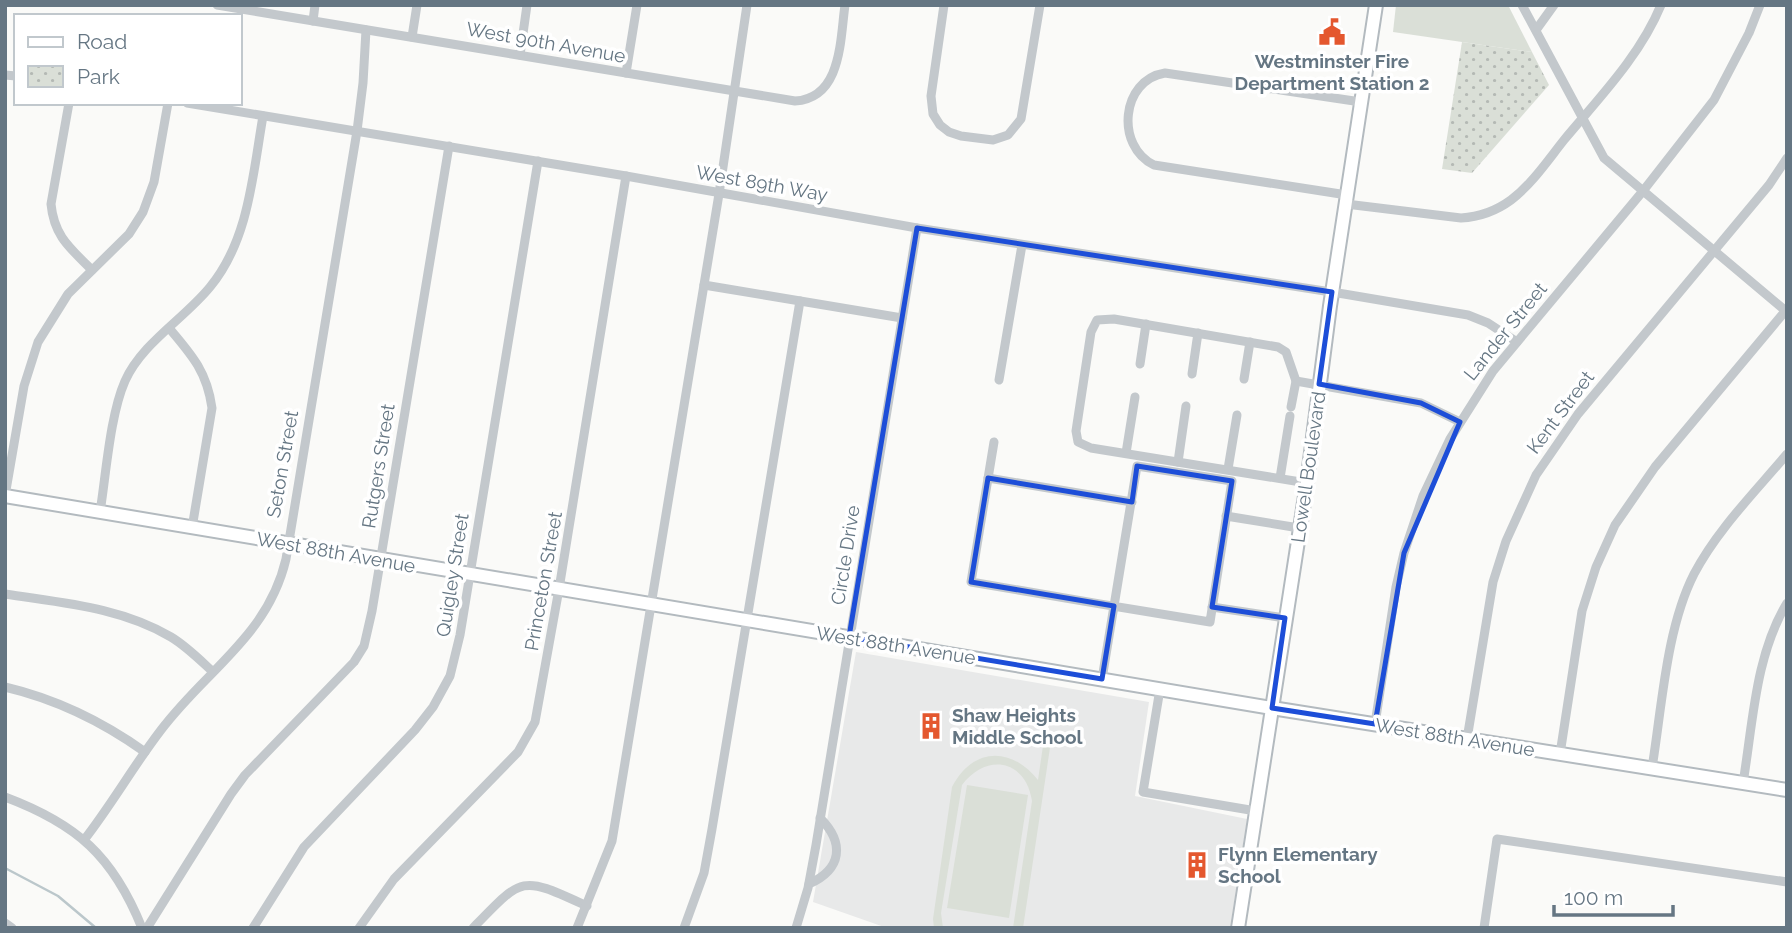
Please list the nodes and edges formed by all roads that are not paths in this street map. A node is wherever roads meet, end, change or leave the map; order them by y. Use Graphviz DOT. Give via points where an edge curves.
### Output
graph roads {
  1 [pos="218,5"];
  2 [pos="315,5"];
  3 [pos="417,5"];
  4 [pos="527,5"];
  5 [pos="637,5"];
  6 [pos="747,5"];
  7 [pos="845,5"];
  8 [pos="944,5"];
  9 [pos="1040,5"];
  10 [pos="1376,5"];
  11 [pos="1522,5"];
  12 [pos="1554,5"];
  13 [pos="1661,5"];
  14 [pos="1760,5"];
  15 [pos="313,21"];
  16 [pos="366,30"];
  17 [pos="1536,30"];
  18 [pos="412,37"];
  19 [pos="520,55"];
  20 [pos="626,73"];
  21 [pos="734,92"];
  22 [pos="1361,102"];
  23 [pos="69,105"];
  24 [pos="168,105"];
  25 [pos="199,105"];
  26 [pos="263,116"];
  27 [pos="1582,118"];
  28 [pos="357,131"];
  29 [pos="449,146"];
  30 [pos="1787,158"];
  31 [pos="538,161"];
  32 [pos="626,176"];
  33 [pos="1643,191"];
  34 [pos="719,194"];
  35 [pos="1346,199"];
  36 [pos="916,228"];
  37 [pos="1022,245"];
  38 [pos="1714,251"];
  39 [pos="92,270"];
  40 [pos="704,285"];
  41 [pos="1332,292"];
  42 [pos="800,301"];
  43 [pos="1786,311"];
  44 [pos="902,318"];
  45 [pos="1146,324"];
  46 [pos="169,328"];
  47 [pos="1198,333"];
  48 [pos="1250,342"];
  49 [pos="1517,342"];
  50 [pos="1140,364"];
  51 [pos="1192,374"];
  52 [pos="1244,379"];
  53 [pos="999,380"];
  54 [pos="1296,381"];
  55 [pos="1320,386"];
  56 [pos="1135,397"];
  57 [pos="1186,406"];
  58 [pos="1237,415"];
  59 [pos="1460,422"];
  60 [pos="994,442"];
  61 [pos="1126,453"];
  62 [pos="1787,454"];
  63 [pos="1178,462"];
  64 [pos="1228,469"];
  65 [pos="988,478"];
  66 [pos="1280,478"];
  67 [pos="1307,483"];
  68 [pos="5,496"];
  69 [pos="1132,502"];
  70 [pos="100,512"];
  71 [pos="1226,516"];
  72 [pos="192,528"];
  73 [pos="1299,528"];
  74 [pos="287,543"];
  75 [pos="380,560"];
  76 [pos="470,575"];
  77 [pos="559,589"];
  78 [pos="5,594"];
  79 [pos="1787,603"];
  80 [pos="650,604"];
  81 [pos="1114,606"];
  82 [pos="1212,607"];
  83 [pos="1285,618"];
  84 [pos="747,621"];
  85 [pos="849,637"];
  86 [pos="212,671"];
  87 [pos="1102,680"];
  88 [pos="5,687"];
  89 [pos="1160,689"];
  90 [pos="1272,708"];
  91 [pos="1375,724"];
  92 [pos="1467,739"];
  93 [pos="145,752"];
  94 [pos="1560,754"];
  95 [pos="1652,768"];
  96 [pos="1743,783"];
  97 [pos="1787,790"];
  98 [pos="5,797"];
  99 [pos="1256,811"];
  100 [pos="820,818"];
  101 [pos="84,839"];
  102 [pos="1787,882"];
  103 [pos="809,884"];
  104 [pos="587,906"];
  105 [pos="5,923"];
  106 [pos="12,928"];
  107 [pos="144,928"];
  108 [pos="253,928"];
  109 [pos="359,928"];
  110 [pos="473,928"];
  111 [pos="577,928"];
  112 [pos="684,928"];
  113 [pos="796,928"];
  114 [pos="1238,928"];
  115 [pos="1484,928"];
  1 -- 15 [label="street, West 90th Avenue"];
  2 -- 15 [label="street"];
  3 -- 18 [label="street"];
  4 -- 19 [label="street"];
  5 -- 20 [label="street"];
  6 -- 21 [label="street"];
  7 -- 21 [label="street, West 90th Avenue" via="836,64 828,84 810,98 795,101"];
  8 -- 9 [label="street" via="931,107 935,120 961,136 993,140 1012,131 1021,119"];
  10 -- 22 [label="street, Lowell Boulevard"];
  11 -- 17 [label="street"];
  12 -- 17 [label="street"];
  13 -- 27 [label="street" via="1634,54"];
  14 -- 33 [label="street, Lander Street" via="1714,100"];
  15 -- 16 [label="street, West 90th Avenue"];
  16 -- 18 [label="street, West 90th Avenue"];
  16 -- 28 [label="street, Seton Street"];
  17 -- 27 [label="street"];
  18 -- 19 [label="street, West 90th Avenue"];
  19 -- 20 [label="street, West 90th Avenue"];
  20 -- 21 [label="street, West 90th Avenue"];
  21 -- 34 [label="street"];
  22 -- 35 [label="street, Lowell Boulevard"];
  22 -- 35 [label="street" via="1165,73 1142,83 1130,112 1131,143 1154,165"];
  23 -- 39 [label="street" via="52,220 58,234"];
  24 -- 39 [label="street" via="149,201 129,234"];
  25 -- 26 [label="street, West 89th Way"];
  26 -- 28 [label="street, West 89th Way"];
  26 -- 46 [label="street" via="236,242 211,286"];
  27 -- 33 [label="street" via="1600,154"];
  27 -- 35 [label="street" via="1516,196 1486,213 1442,218"];
  28 -- 29 [label="street, West 89th Way"];
  28 -- 74 [label="street, Seton Street"];
  29 -- 31 [label="street, West 89th Way"];
  29 -- 75 [label="street, Rutgers Street"];
  30 -- 38 [label="street, Kent Street"];
  31 -- 32 [label="street, West 89th Way"];
  31 -- 76 [label="street, Quigley Street"];
  32 -- 34 [label="street, West 89th Way"];
  32 -- 77 [label="street, Princeton Street"];
  33 -- 38 [label="street"];
  33 -- 49 [label="street, Lander Street"];
  34 -- 36 [label="street, West 89th Way"];
  34 -- 40 [label="street"];
  35 -- 41 [label="street, Lowell Boulevard"];
  36 -- 37 [label="street, West 89th Way"];
  36 -- 44 [label="street, Circle Drive"];
  37 -- 41 [label="street, West 89th Way"];
  37 -- 53 [label="street"];
  38 -- 43 [label="street"];
  38 -- 92 [label="street, Kent Street" via="1578,414 1536,475 1503,550 1490,597"];
  39 -- 68 [label="street" via="68,294 37,342 24,386"];
  40 -- 42 [label="street"];
  40 -- 80 [label="street"];
  41 -- 49 [label="street, West 89th Way" via="1468,315"];
  41 -- 55 [label="street, Lowell Boulevard"];
  42 -- 44 [label="street"];
  42 -- 84 [label="street"];
  43 -- 94 [label="street" via="1655,467 1615,525 1582,611"];
  44 -- 85 [label="street, Circle Drive"];
  45 -- 47 [label="street"];
  45 -- 50 [label="street"];
  45 -- 61 [label="street" via="1097,320 1091,332 1078,442"];
  46 -- 70 [label="street" via="139,359 124,383"];
  46 -- 72 [label="street" via="201,369 212,408"];
  47 -- 48 [label="street"];
  47 -- 51 [label="street"];
  48 -- 52 [label="street"];
  48 -- 54 [label="street" via="1286,352"];
  49 -- 59 [label="street, Lander Street"];
  54 -- 55 [label="street"];
  54 -- 66 [label="street"];
  55 -- 59 [label="street" via="1421,404"];
  55 -- 67 [label="street, Lowell Boulevard"];
  56 -- 61 [label="street"];
  57 -- 63 [label="street"];
  58 -- 64 [label="street"];
  59 -- 91 [label="street, Lander Street" via="1423,496 1404,553"];
  60 -- 65 [label="street"];
  61 -- 63 [label="street"];
  62 -- 95 [label="street" via="1709,549 1689,585 1675,624"];
  63 -- 64 [label="street"];
  64 -- 66 [label="street"];
  65 -- 69 [label="street"];
  65 -- 81 [label="street" via="971,582"];
  66 -- 67 [label="street"];
  67 -- 73 [label="street, Lowell Boulevard"];
  68 -- 70 [label="street, West 88th Avenue"];
  69 -- 71 [label="street" via="1138,466 1232,481"];
  69 -- 81 [label="street"];
  70 -- 72 [label="street, West 88th Avenue"];
  71 -- 73 [label="street"];
  71 -- 82 [label="street"];
  72 -- 74 [label="street, West 88th Avenue"];
  73 -- 83 [label="street, Lowell Boulevard"];
  74 -- 75 [label="street, West 88th Avenue"];
  74 -- 86 [label="street, Seton Street" via="272,600 254,628"];
  75 -- 76 [label="street, West 88th Avenue"];
  75 -- 107 [label="street, Rutgers Street" via="368,634 360,654 238,784"];
  76 -- 77 [label="street, West 88th Avenue"];
  76 -- 108 [label="street, Quigley Street" via="453,665 433,707 304,847"];
  77 -- 80 [label="street, West 88th Avenue"];
  77 -- 109 [label="street, Princeton Street" via="539,705 527,739 394,879"];
  78 -- 86 [label="street" via="135,619 173,638"];
  79 -- 96 [label="street" via="1765,652"];
  80 -- 84 [label="street, West 88th Avenue"];
  80 -- 104 [label="street" via="612,841"];
  81 -- 82 [label="street" via="1210,622"];
  81 -- 87 [label="street"];
  82 -- 83 [label="street"];
  83 -- 90 [label="street, Lowell Boulevard"];
  84 -- 85 [label="street, West 88th Avenue"];
  84 -- 112 [label="street" via="704,873"];
  85 -- 87 [label="street, West 88th Avenue"];
  85 -- 100 [label="street, Circle Drive"];
  86 -- 93 [label="street, Seton Street"];
  87 -- 89 [label="street, West 88th Avenue"];
  88 -- 93 [label="street" via="82,714"];
  89 -- 90 [label="street, West 88th Avenue"];
  89 -- 99 [label="street" via="1143,792"];
  90 -- 91 [label="street, West 88th Avenue"];
  90 -- 99 [label="street, Lowell Boulevard"];
  91 -- 92 [label="street, West 88th Avenue"];
  92 -- 94 [label="street, West 88th Avenue"];
  93 -- 101 [label="street, Seton Street"];
  94 -- 95 [label="street, West 88th Avenue"];
  95 -- 96 [label="street, West 88th Avenue"];
  96 -- 97 [label="street, West 88th Avenue"];
  98 -- 101 [label="street" via="55,819"];
  99 -- 114 [label="street, Lowell Boulevard"];
  100 -- 103 [label="street, Circle Drive"];
  100 -- 103 [label="street" via="831,829 837,849 828,873"];
  101 -- 107 [label="street" via="120,883"];
  102 -- 115 [label="street" via="1497,839"];
  103 -- 113 [label="street, Circle Drive"];
  104 -- 110 [label="street" via="546,887 525,885 512,890"];
  104 -- 111 [label="street"];
  105 -- 106 [label="street"];
}
